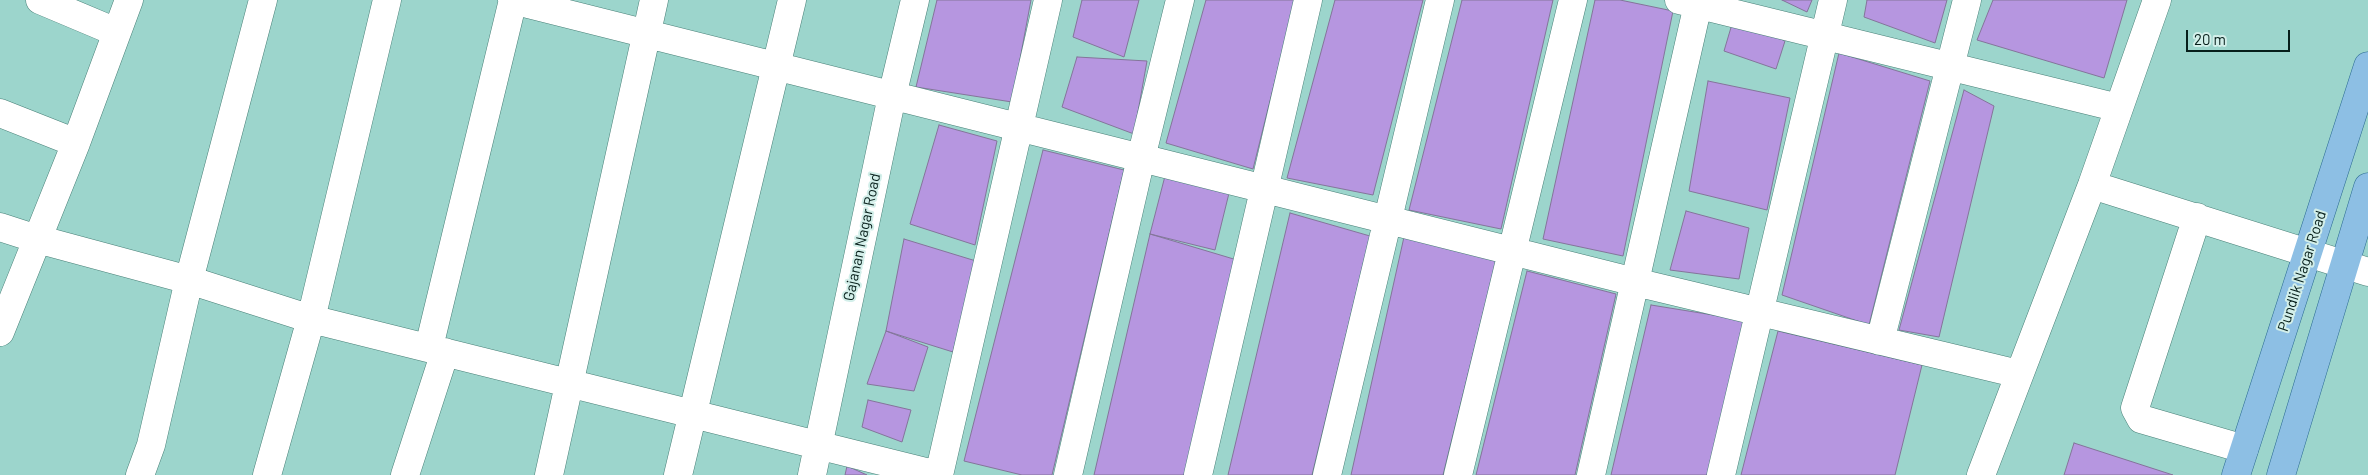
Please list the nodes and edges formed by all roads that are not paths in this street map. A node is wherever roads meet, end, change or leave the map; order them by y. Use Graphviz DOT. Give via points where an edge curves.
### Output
graph roads {
  1 [pos="40,0"];
  2 [pos="129,0"];
  3 [pos="263,0"];
  4 [pos="387,0"];
  5 [pos="513,0"];
  6 [pos="654,0"];
  7 [pos="792,0"];
  8 [pos="915,0"];
  9 [pos="1048,0"];
  10 [pos="1180,0"];
  11 [pos="1308,0"];
  12 [pos="1440,0"];
  13 [pos="1573,0"];
  14 [pos="1833,0"];
  15 [pos="1967,0"];
  16 [pos="2157,0"];
  17 [pos="1692,2"];
  18 [pos="116,32"];
  19 [pos="646,34"];
  20 [pos="1825,36"];
  21 [pos="776,66"];
  22 [pos="1950,66"];
  23 [pos="2368,66"];
  24 [pos="892,96"];
  25 [pos="2119,108"];
  26 [pos="0,113"];
  27 [pos="1019,127"];
  28 [pos="76,143"];
  29 [pos="1141,158"];
  30 [pos="2092,184"];
  31 [pos="2368,188"];
  32 [pos="1264,189"];
  33 [pos="2197,217"];
  34 [pos="1388,220"];
  35 [pos="0,226"];
  36 [pos="37,239"];
  37 [pos="1512,251"];
  38 [pos="2308,252"];
  39 [pos="2356,268"];
  40 [pos="189,280"];
  41 [pos="1635,282"];
  42 [pos="1760,312"];
  43 [pos="311,319"];
  44 [pos="0,332"];
  45 [pos="1880,340"];
  46 [pos="437,349"];
  47 [pos="2019,374"];
  48 [pos="570,383"];
  49 [pos="694,415"];
  50 [pos="818,446"];
  51 [pos="2244,449"];
  52 [pos="140,475"];
  53 [pos="267,475"];
  54 [pos="405,475"];
  55 [pos="549,475"];
  56 [pos="678,475"];
  57 [pos="812,475"];
  58 [pos="938,475"];
  59 [pos="1068,475"];
  60 [pos="1198,475"];
  61 [pos="1327,475"];
  62 [pos="1458,475"];
  63 [pos="1591,475"];
  64 [pos="1721,475"];
  65 [pos="1981,475"];
  66 [pos="2236,475"];
  67 [pos="2281,475"];
  1 -- 18 [label="street"];
  2 -- 18 [label="street"];
  3 -- 40 [label="street"];
  4 -- 43 [label="street"];
  5 -- 19 [label="street"];
  5 -- 46 [label="street"];
  6 -- 19 [label="street"];
  7 -- 21 [label="street"];
  8 -- 24 [label="street, Gajanan Nagar Road"];
  9 -- 27 [label="street"];
  10 -- 29 [label="street"];
  11 -- 32 [label="street"];
  12 -- 34 [label="street"];
  13 -- 37 [label="street"];
  14 -- 20 [label="street"];
  15 -- 22 [label="street"];
  16 -- 25 [label="street"];
  17 -- 20 [label="street"];
  17 -- 41 [label="street"];
  18 -- 28 [label="street"];
  19 -- 21 [label="street"];
  19 -- 48 [label="street"];
  20 -- 22 [label="street"];
  20 -- 42 [label="street"];
  21 -- 24 [label="street"];
  21 -- 49 [label="street"];
  22 -- 25 [label="street"];
  22 -- 45 [label="street"];
  23 -- 38 [label="main road, Pundlik Nagar Road"];
  24 -- 27 [label="street"];
  24 -- 50 [label="street, Gajanan Nagar Road"];
  25 -- 30 [label="street"];
  26 -- 28 [label="street"];
  27 -- 29 [label="street"];
  27 -- 58 [label="street"];
  28 -- 36 [label="street"];
  29 -- 32 [label="street"];
  29 -- 59 [label="street"];
  30 -- 33 [label="street"];
  30 -- 47 [label="street"];
  31 -- 39 [label="main road"];
  32 -- 34 [label="street"];
  32 -- 60 [label="street"];
  33 -- 38 [label="street"];
  33 -- 51 [label="street" via="2135,408 2141,419"];
  34 -- 37 [label="street"];
  34 -- 61 [label="street"];
  35 -- 36 [label="street"];
  36 -- 40 [label="street"];
  36 -- 44 [label="street"];
  37 -- 41 [label="street"];
  37 -- 62 [label="street"];
  38 -- 39 [label="street"];
  38 -- 51 [label="main road, Pundlik Nagar Road"];
  39 -- 67 [label="main road"];
  40 -- 43 [label="street"];
  40 -- 52 [label="street" via="151,445"];
  41 -- 42 [label="street"];
  41 -- 63 [label="street"];
  42 -- 45 [label="street"];
  42 -- 64 [label="street"];
  43 -- 46 [label="street"];
  43 -- 53 [label="street"];
  45 -- 47 [label="street"];
  46 -- 48 [label="street"];
  46 -- 54 [label="street"];
  47 -- 65 [label="street"];
  48 -- 49 [label="street"];
  48 -- 55 [label="street"];
  49 -- 50 [label="street"];
  49 -- 56 [label="street"];
  50 -- 57 [label="street, Gajanan Nagar Road"];
  50 -- 58 [label="street"];
  51 -- 66 [label="main road, Pundlik Nagar Road"];
}
